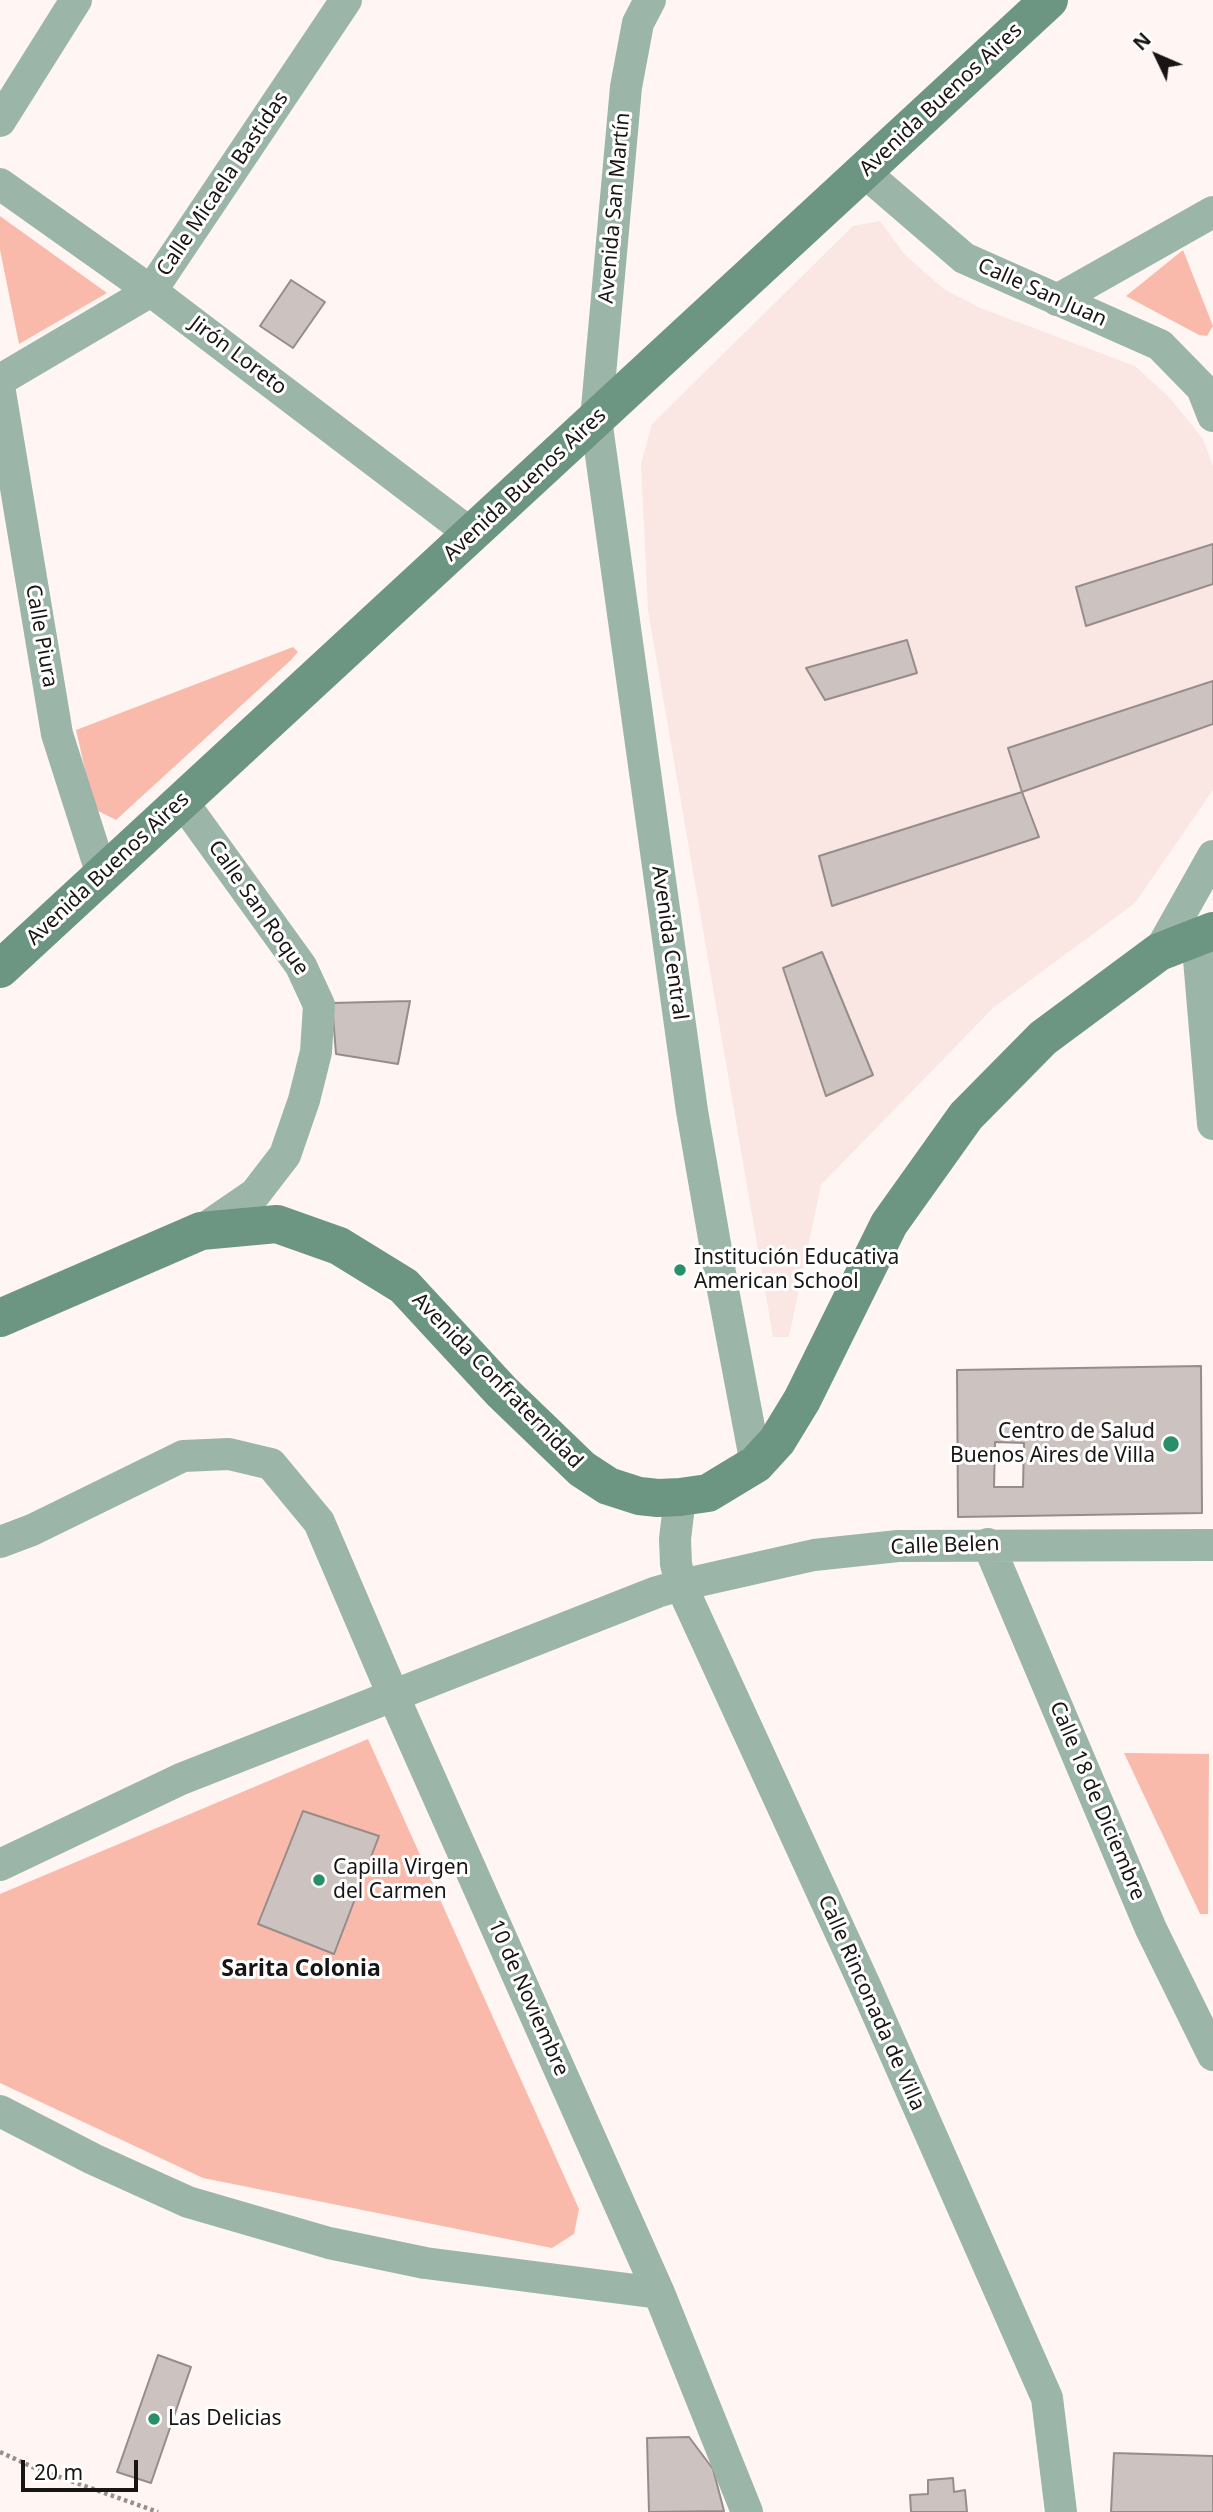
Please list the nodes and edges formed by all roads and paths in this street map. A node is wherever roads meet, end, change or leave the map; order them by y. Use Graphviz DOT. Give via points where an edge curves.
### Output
graph roads {
  1 [pos="76,0"];
  2 [pos="346,0"];
  3 [pos="650,0"];
  4 [pos="1049,0"];
  5 [pos="0,121"];
  6 [pos="863,171"];
  7 [pos="0,184"];
  8 [pos="1213,212"];
  9 [pos="151,290"];
  10 [pos="1057,300"];
  11 [pos="0,380"];
  12 [pos="0,392"];
  13 [pos="1213,416"];
  14 [pos="596,419"];
  15 [pos="471,534"];
  16 [pos="182,801"];
  17 [pos="1213,856"];
  18 [pos="102,875"];
  19 [pos="1205,933"];
  20 [pos="1158,952"];
  21 [pos="0,969"];
  22 [pos="1213,1124"];
  23 [pos="201,1231"];
  24 [pos="0,1318"];
  25 [pos="756,1464"];
  26 [pos="680,1497"];
  27 [pos="0,1542"];
  28 [pos="988,1544"];
  29 [pos="1213,1545"];
  30 [pos="681,1585"];
  31 [pos="393,1695"];
  32 [pos="0,1865"];
  33 [pos="1213,2054"];
  34 [pos="0,2111"];
  35 [pos="659,2293"];
  36 [pos="0,2452"];
  37 [pos="158,2512"];
  38 [pos="747,2512"];
  39 [pos="1061,2512"];
  1 -- 5 [label="street"];
  2 -- 9 [label="street, Calle Micaela Bastidas"];
  3 -- 14 [label="street, Avenida San Martín" via="638,23 626,87"];
  4 -- 6 [label="street, Avenida Buenos Aires"];
  6 -- 10 [label="street, Calle San Juan" via="964,258"];
  6 -- 14 [label="street, Avenida Buenos Aires"];
  7 -- 9 [label="street, Jirón Loreto"];
  8 -- 10 [label="street"];
  9 -- 11 [label="street, Calle Micaela Bastidas"];
  9 -- 15 [label="street, Jirón Loreto"];
  10 -- 13 [label="street, Calle San Juan" via="1160,345 1202,388"];
  12 -- 18 [label="street, Calle Piura" via="57,734"];
  14 -- 15 [label="street, Avenida Buenos Aires"];
  14 -- 25 [label="street, Avenida Central" via="692,1111"];
  15 -- 16 [label="street, Avenida Buenos Aires"];
  16 -- 18 [label="street, Avenida Buenos Aires"];
  16 -- 23 [label="street, Calle San Roque" via="301,965 319,1005 316,1052 285,1154 255,1194"];
  17 -- 20 [label="street"];
  18 -- 21 [label="street, Avenida Buenos Aires"];
  19 -- 20 [label="street, Avenida Confraternidad"];
  19 -- 22 [label="street"];
  20 -- 25 [label="street, Avenida Confraternidad" via="1043,1038 966,1116 889,1224 802,1401"];
  23 -- 24 [label="street, Avenida Confraternidad"];
  23 -- 26 [label="street, Avenida Confraternidad" via="276,1224 339,1246 404,1286 582,1469 608,1486 639,1496"];
  25 -- 26 [label="street, Avenida Confraternidad" via="708,1493"];
  26 -- 30 [label="street, Calle Rinconada de Villa" via="675,1539"];
  27 -- 31 [label="street, 10 de Noviembre" via="183,1456 229,1454 271,1464 320,1522"];
  28 -- 29 [label="street, Calle Belen"];
  28 -- 30 [label="street, Calle Belen" via="898,1546 814,1555"];
  28 -- 33 [label="street, Calle 18 de Diciembre" via="1151,1929"];
  30 -- 31 [label="street, Calle Belen"];
  30 -- 39 [label="street, Calle Rinconada de Villa" via="1047,2398"];
  31 -- 32 [label="street, Calle Belen" via="181,1779"];
  31 -- 35 [label="street, 10 de Noviembre"];
  34 -- 35 [label="street" via="188,2202 329,2242 425,2263"];
  35 -- 38 [label="street, 10 de Noviembre"];
  36 -- 37 [label="path"];
}
